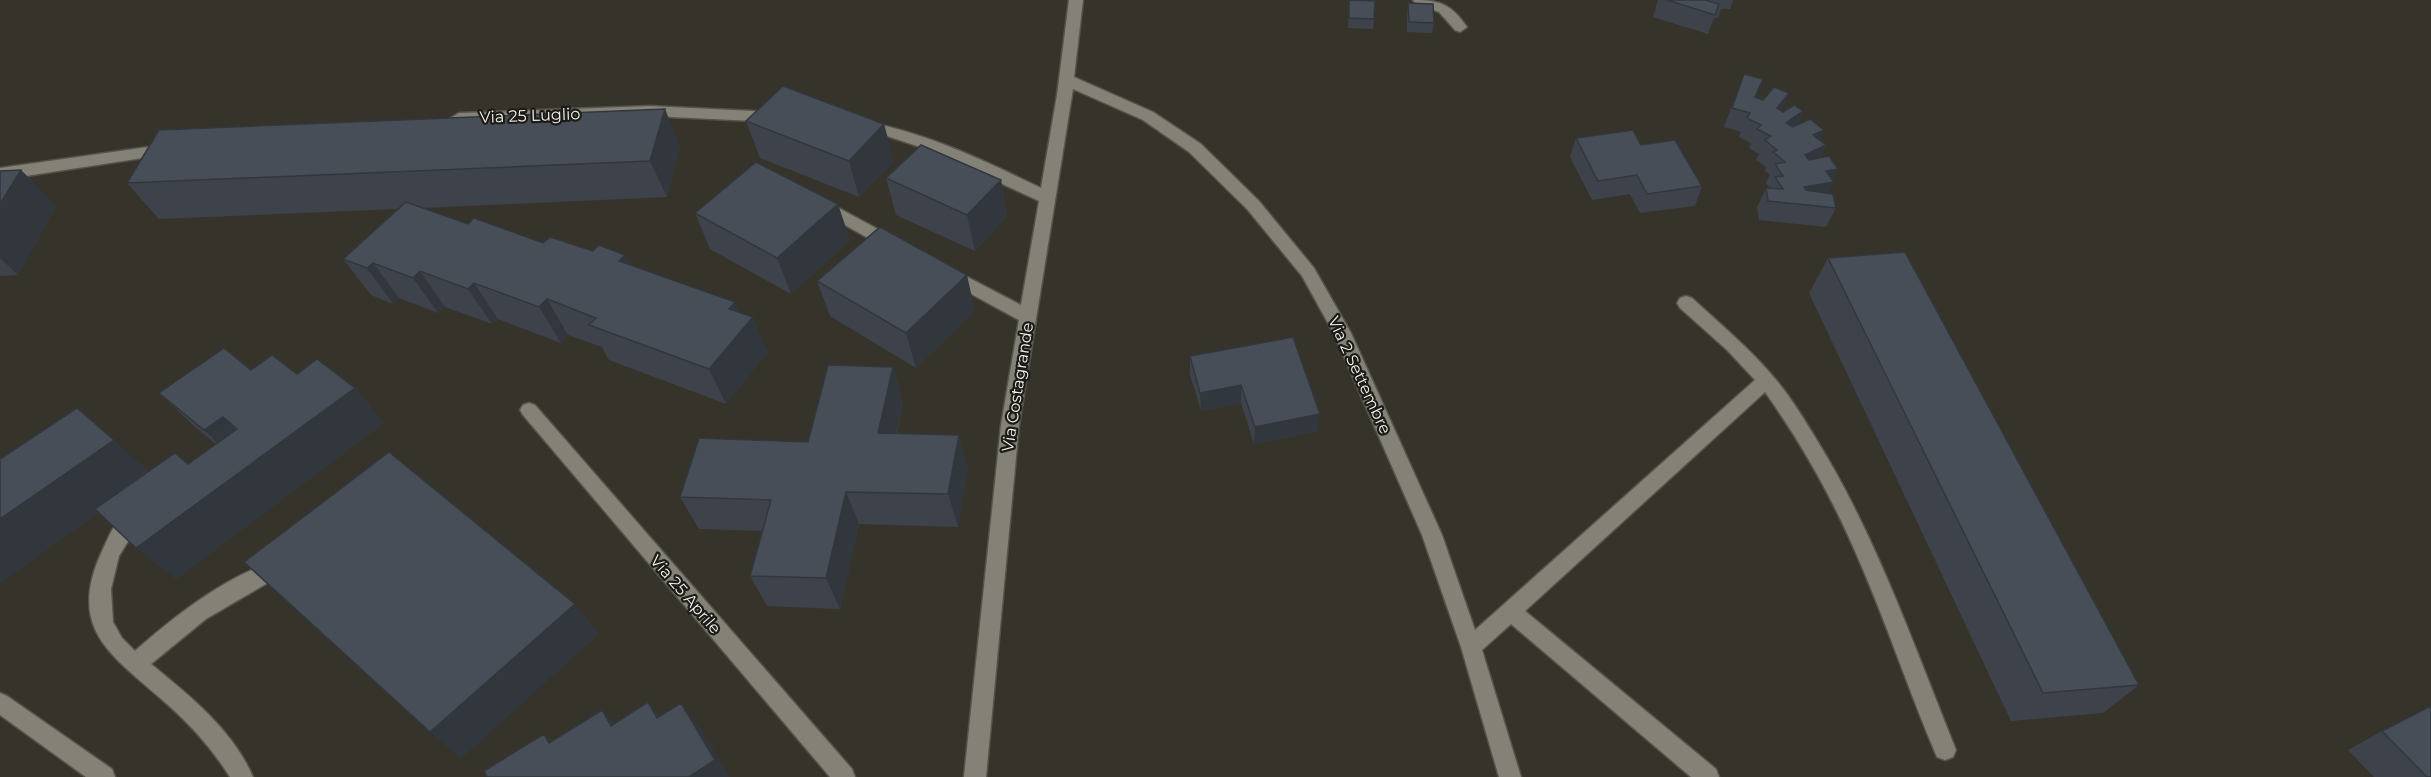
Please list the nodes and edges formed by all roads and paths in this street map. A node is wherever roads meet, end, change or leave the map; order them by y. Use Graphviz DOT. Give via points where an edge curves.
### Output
graph roads {
  1 [pos="1076,0"];
  2 [pos="1420,0"];
  3 [pos="1460,27"];
  4 [pos="1067,80"];
  5 [pos="795,118"];
  6 [pos="441,119"];
  7 [pos="848,124"];
  8 [pos="188,146"];
  9 [pos="0,174"];
  10 [pos="804,196"];
  11 [pos="1048,198"];
  12 [pos="906,251"];
  13 [pos="936,268"];
  14 [pos="1686,303"];
  15 [pos="1028,317"];
  16 [pos="1766,380"];
  17 [pos="529,410"];
  18 [pos="153,499"];
  19 [pos="269,572"];
  20 [pos="1511,612"];
  21 [pos="1471,647"];
  22 [pos="136,664"];
  23 [pos="0,703"];
  24 [pos="1945,750"];
  25 [pos="104,777"];
  26 [pos="242,777"];
  27 [pos="844,777"];
  28 [pos="975,777"];
  29 [pos="1510,777"];
  30 [pos="1708,777"];
  1 -- 4 [label="street, Via Costagrande"];
  2 -- 3 [label="street" via="1444,9"];
  4 -- 11 [label="street, Via Costagrande"];
  4 -- 21 [label="street, Via 2 Settembre" via="1141,112 1183,138 1240,191 1295,254 1331,312 1415,495"];
  5 -- 6 [label="street, Via 25 Luglio" via="650,111"];
  7 -- 11 [label="street" via="919,139"];
  8 -- 9 [label="street"];
  10 -- 12 [label="street"];
  11 -- 15 [label="street, Via Costagrande"];
  13 -- 15 [label="street"];
  14 -- 16 [label="street"];
  15 -- 28 [label="street, Via Costagrande" via="1010,425"];
  16 -- 20 [label="street"];
  16 -- 24 [label="street" via="1814,449 1844,506"];
  17 -- 27 [label="street, Via 25 Aprile"];
  18 -- 22 [label="street" via="136,513 114,542 102,592 101,612 106,631"];
  19 -- 22 [label="street" via="197,612"];
  20 -- 21 [label="street"];
  20 -- 30 [label="street"];
  21 -- 29 [label="street, Via 2 Settembre"];
  22 -- 26 [label="street" via="209,730"];
  23 -- 25 [label="street"];
}
